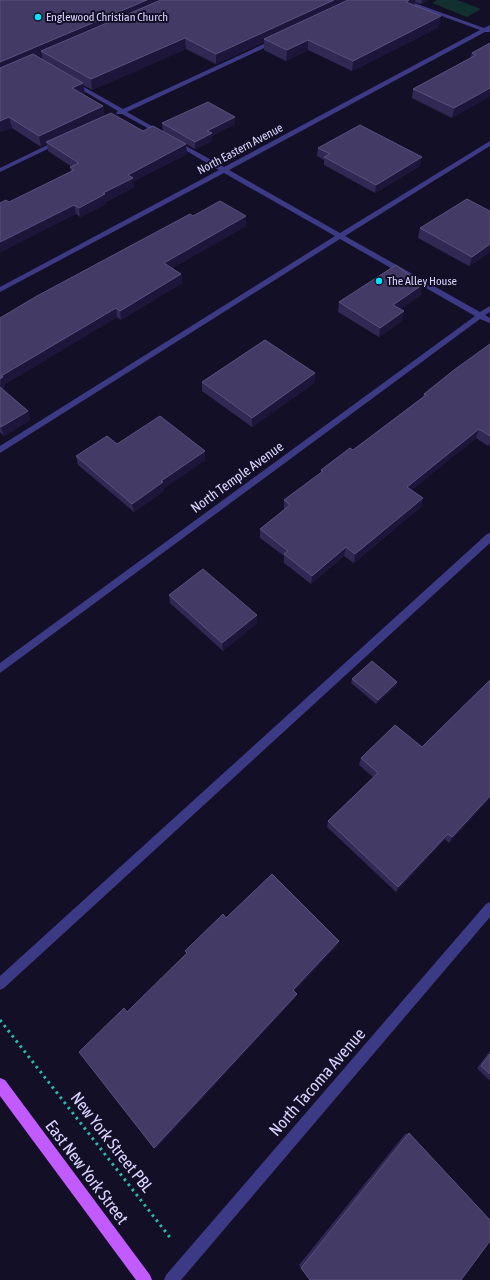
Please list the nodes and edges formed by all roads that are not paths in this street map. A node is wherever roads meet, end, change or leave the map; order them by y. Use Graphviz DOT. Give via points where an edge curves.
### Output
graph roads {
  1 [pos="401,0"];
  2 [pos="488,29"];
  3 [pos="281,38"];
  4 [pos="65,78"];
  5 [pos="123,111"];
  6 [pos="116,115"];
  7 [pos="65,139"];
  8 [pos="490,143"];
  9 [pos="0,170"];
  10 [pos="223,170"];
  11 [pos="341,235"];
  12 [pos="0,290"];
  13 [pos="490,308"];
  14 [pos="479,315"];
  15 [pos="490,321"];
  16 [pos="0,450"];
  17 [pos="490,537"];
  18 [pos="0,670"];
  19 [pos="490,908"];
  20 [pos="0,984"];
  21 [pos="0,1085"];
  22 [pos="144,1280"];
  23 [pos="171,1280"];
  1 -- 2 [label="street"];
  2 -- 10 [label="street, North Eastern Avenue"];
  3 -- 5 [label="street"];
  4 -- 5 [label="street"];
  5 -- 6 [label="street"];
  5 -- 10 [label="street"];
  7 -- 9 [label="street"];
  8 -- 11 [label="street"];
  10 -- 11 [label="street"];
  10 -- 12 [label="street, North Eastern Avenue"];
  11 -- 14 [label="street"];
  11 -- 16 [label="street"];
  13 -- 14 [label="street, North Temple Avenue"];
  14 -- 15 [label="street"];
  14 -- 18 [label="street, North Temple Avenue"];
  17 -- 20 [label="street"];
  19 -- 23 [label="street, North Tacoma Avenue"];
  21 -- 22 [label="main road, East New York Street"];
}
